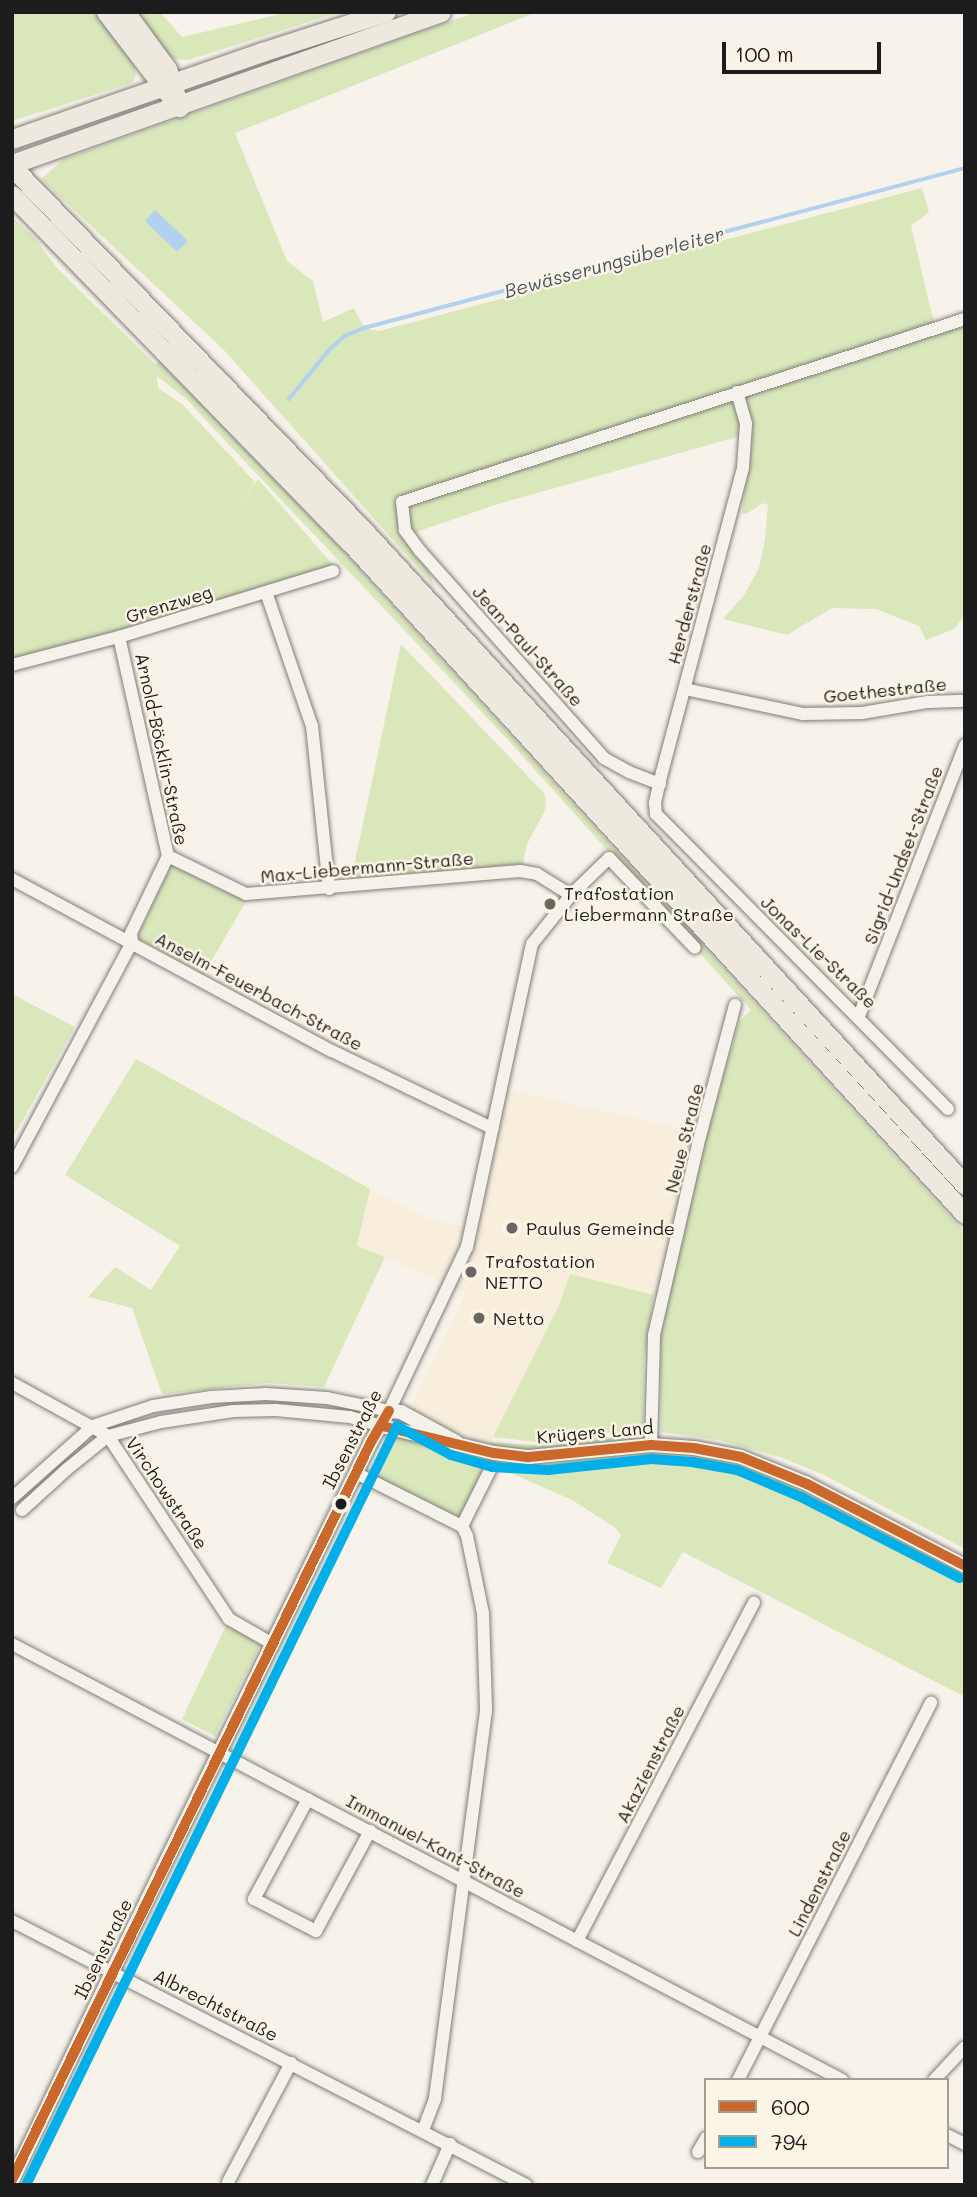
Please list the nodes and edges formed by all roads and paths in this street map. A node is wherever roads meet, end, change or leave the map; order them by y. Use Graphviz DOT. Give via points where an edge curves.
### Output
graph roads {
  1 [pos="106,12"];
  2 [pos="125,12"];
  3 [pos="386,12"];
  4 [pos="441,12"];
  5 [pos="168,85"];
  6 [pos="178,107"];
  7 [pos="12,139"];
  8 [pos="12,166"];
  9 [pos="12,195"];
  10 [pos="965,319"];
  11 [pos="737,392"];
  12 [pos="333,571"];
  13 [pos="266,592"];
  14 [pos="119,637"];
  15 [pos="12,665"];
  16 [pos="685,689"];
  17 [pos="965,701"];
  18 [pos="965,745"];
  19 [pos="660,784"];
  20 [pos="664,823"];
  21 [pos="168,856"];
  22 [pos="12,879"];
  23 [pos="329,889"];
  24 [pos="571,895"];
  25 [pos="132,942"];
  26 [pos="695,948"];
  27 [pos="735,1005"];
  28 [pos="859,1016"];
  29 [pos="948,1109"];
  30 [pos="492,1129"];
  31 [pos="12,1167"];
  32 [pos="965,1185"];
  33 [pos="965,1214"];
  34 [pos="12,1383"];
  35 [pos="389,1411"];
  36 [pos="93,1426"];
  37 [pos="382,1426"];
  38 [pos="108,1436"];
  39 [pos="456,1442"];
  40 [pos="651,1445"];
  41 [pos="491,1468"];
  42 [pos="356,1473"];
  43 [pos="12,1498"];
  44 [pos="22,1510"];
  45 [pos="462,1526"];
  46 [pos="965,1566"];
  47 [pos="754,1602"];
  48 [pos="12,1644"];
  49 [pos="273,1644"];
  50 [pos="931,1703"];
  51 [pos="221,1753"];
  52 [pos="307,1798"];
  53 [pos="370,1831"];
  54 [pos="463,1880"];
  55 [pos="12,1921"];
  56 [pos="577,1941"];
  57 [pos="112,1972"];
  58 [pos="761,2038"];
  59 [pos="965,2048"];
  60 [pos="291,2063"];
  61 [pos="739,2078"];
  62 [pos="838,2078"];
  63 [pos="936,2078"];
  64 [pos="423,2130"];
  65 [pos="949,2136"];
  66 [pos="704,2142"];
  67 [pos="450,2144"];
  68 [pos="965,2144"];
  69 [pos="698,2152"];
  70 [pos="12,2181"];
  71 [pos="228,2182"];
  72 [pos="432,2185"];
  73 [pos="526,2185"];
  1 -- 5 [label="main road"];
  2 -- 5 [label="main road" via="167,69"];
  3 -- 5 [label="main road"];
  4 -- 6 [label="main road"];
  5 -- 6 [label="main road"];
  5 -- 7 [label="main road"];
  6 -- 8 [label="main road"];
  8 -- 32 [label="main road" via="363,530"];
  9 -- 33 [label="main road" via="350,541"];
  10 -- 11 [label="street"];
  11 -- 16 [label="street, Herderstraße" via="746,424 743,468"];
  11 -- 19 [label="street, Jean-Paul-Straße" via="402,502 405,530 420,551 604,758"];
  12 -- 13 [label="street, Grenzweg"];
  13 -- 14 [label="street, Grenzweg"];
  13 -- 23 [label="street" via="312,726"];
  14 -- 15 [label="street, Grenzweg"];
  14 -- 21 [label="street, Arnold-Böcklin-Straße"];
  16 -- 17 [label="street, Goethestraße" via="803,714 862,713"];
  16 -- 19 [label="street, Herderstraße"];
  18 -- 28 [label="street, Sigrid-Undset-Straße"];
  19 -- 20 [label="street, Herderstraße" via="654,803"];
  20 -- 28 [label="street, Jonas-Lie-Straße"];
  21 -- 23 [label="street, Max-Liebermann-Straße" via="246,894"];
  21 -- 25 [label="street, Arnold-Böcklin-Straße" via="131,933"];
  22 -- 25 [label="street, Anselm-Feuerbach-Straße"];
  23 -- 24 [label="street, Max-Liebermann-Straße" via="520,871 537,874"];
  24 -- 26 [label="street, Ibsenstraße" via="609,858"];
  24 -- 30 [label="street, Ibsenstraße" via="532,944"];
  25 -- 30 [label="street, Anselm-Feuerbach-Straße" via="331,1051"];
  25 -- 31 [label="street, Arnold-Böcklin-Straße"];
  27 -- 40 [label="street, Neue Straße" via="654,1335"];
  28 -- 29 [label="street, Jonas-Lie-Straße"];
  30 -- 35 [label="street, Ibsenstraße" via="464,1256"];
  34 -- 36 [label="street, Virchowstraße"];
  35 -- 36 [label="street" via="327,1398 266,1394 183,1400"];
  35 -- 37 [label="street, Ibsenstraße"];
  35 -- 39 [label="street, Krügers Land" via="401,1412"];
  36 -- 38 [label="street, Virchowstraße"];
  36 -- 43 [label="street"];
  37 -- 38 [label="street" via="313,1412 233,1410"];
  37 -- 39 [label="street, Krügers Land"];
  37 -- 42 [label="street, Ibsenstraße"];
  38 -- 44 [label="street"];
  38 -- 49 [label="street, Virchowstraße" via="229,1619"];
  39 -- 40 [label="street, Krügers Land" via="530,1457"];
  40 -- 46 [label="street, Krügers Land" via="718,1452 774,1468"];
  41 -- 45 [label="street"];
  42 -- 45 [label="street"];
  42 -- 49 [label="street, Ibsenstraße"];
  45 -- 54 [label="street" via="483,1613 487,1676"];
  47 -- 56 [label="street, Akazienstraße"];
  48 -- 51 [label="street, Immanuel-Kant-Straße"];
  49 -- 51 [label="street, Ibsenstraße"];
  50 -- 58 [label="street, Lindenstraße"];
  51 -- 52 [label="street, Immanuel-Kant-Straße"];
  51 -- 57 [label="street, Ibsenstraße"];
  52 -- 53 [label="street, Immanuel-Kant-Straße"];
  52 -- 53 [label="street" via="254,1899 316,1931"];
  53 -- 54 [label="street, Immanuel-Kant-Straße"];
  54 -- 56 [label="street, Immanuel-Kant-Straße"];
  54 -- 64 [label="street" via="435,2099"];
  55 -- 57 [label="street, Albrechtstraße"];
  56 -- 58 [label="street, Immanuel-Kant-Straße"];
  57 -- 60 [label="street, Albrechtstraße"];
  57 -- 70 [label="street, Ibsenstraße"];
  58 -- 61 [label="street, Lindenstraße"];
  58 -- 62 [label="street, Immanuel-Kant-Straße"];
  59 -- 63 [label="street"];
  60 -- 64 [label="street, Albrechtstraße"];
  60 -- 71 [label="street, Albrechtstraße"];
  64 -- 67 [label="street, Albrechtstraße"];
  65 -- 68 [label="street"];
  66 -- 69 [label="street"];
  67 -- 72 [label="street"];
  67 -- 73 [label="street, Albrechtstraße"];
}
